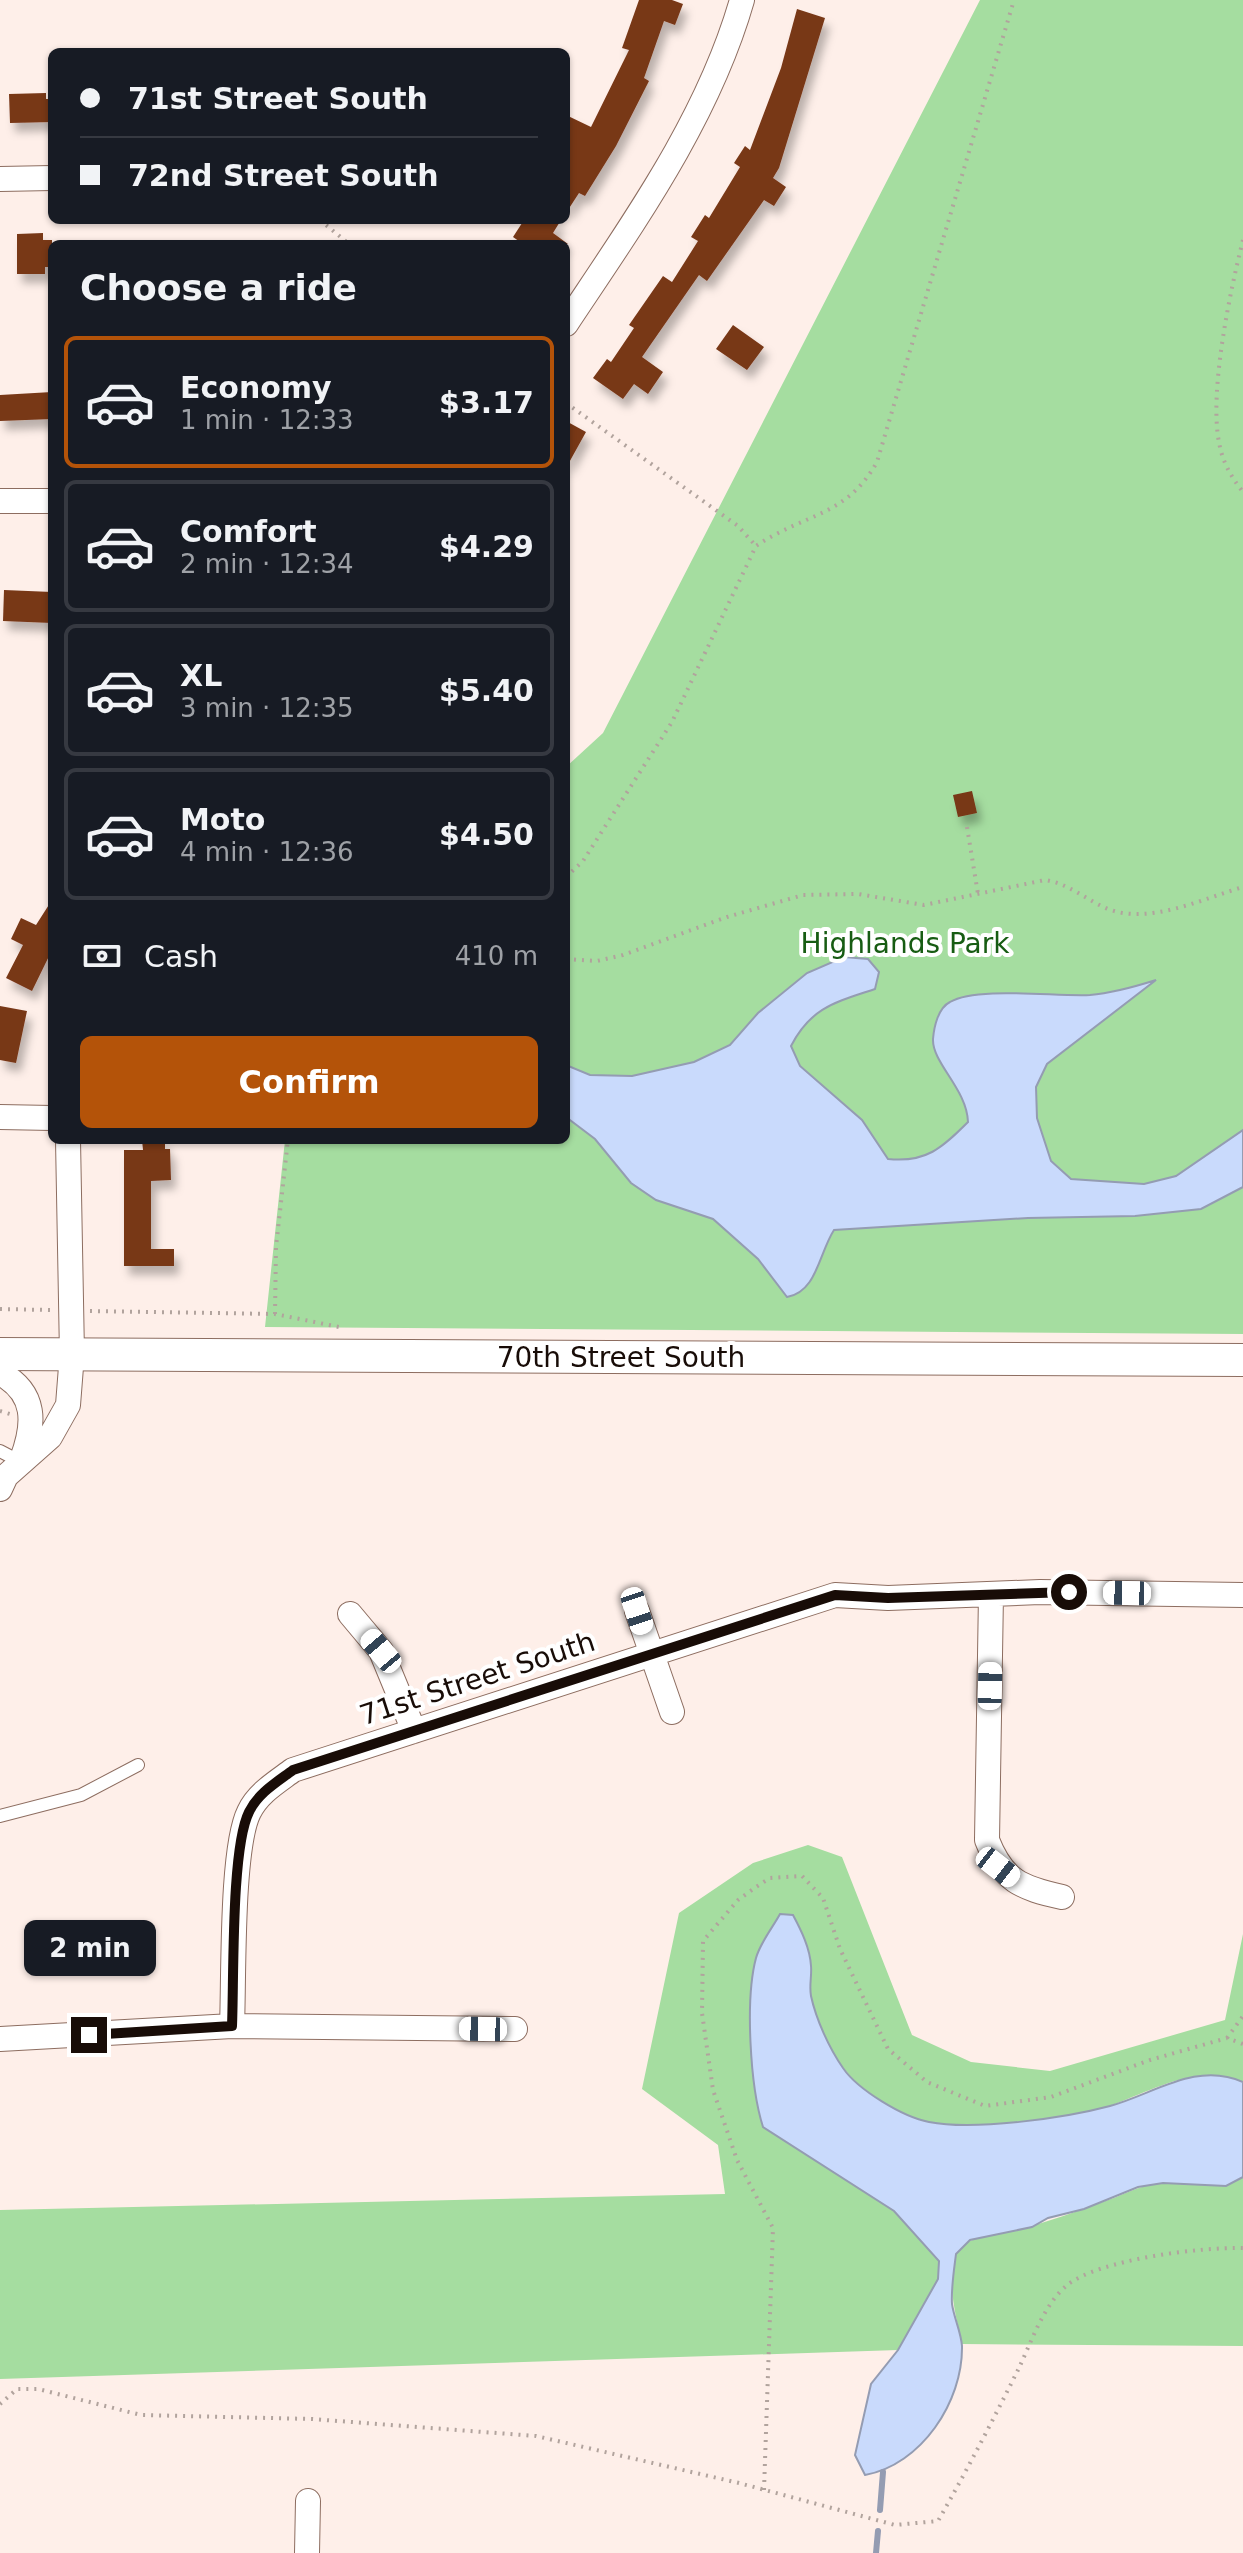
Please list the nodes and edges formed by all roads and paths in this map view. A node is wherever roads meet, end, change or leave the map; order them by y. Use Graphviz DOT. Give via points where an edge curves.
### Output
graph roads {
  1 [pos="742,0"];
  2 [pos="1014,0"];
  3 [pos="48,178"];
  4 [pos="0,179"];
  5 [pos="325,224"];
  6 [pos="344,240"];
  7 [pos="1243,240"];
  8 [pos="570,318"];
  9 [pos="570,406"];
  10 [pos="1243,492"];
  11 [pos="0,501"];
  12 [pos="48,501"];
  13 [pos="756,546"];
  14 [pos="967,827"];
  15 [pos="570,873"];
  16 [pos="1243,887"];
  17 [pos="978,894"];
  18 [pos="570,959"];
  19 [pos="0,1117"];
  20 [pos="48,1118"];
  21 [pos="68,1144"];
  22 [pos="288,1144"];
  23 [pos="0,1309"];
  24 [pos="71,1310"];
  25 [pos="275,1314"];
  26 [pos="347,1329"];
  27 [pos="0,1354"];
  28 [pos="72,1354"];
  29 [pos="1243,1360"];
  30 [pos="0,1373"];
  31 [pos="10,1456"];
  32 [pos="0,1489"];
  33 [pos="991,1594"];
  34 [pos="1243,1595"];
  35 [pos="637,1611"];
  36 [pos="350,1614"];
  37 [pos="650,1652"];
  38 [pos="672,1712"];
  39 [pos="414,1731"];
  40 [pos="138,1765"];
  41 [pos="0,1816"];
  42 [pos="1062,1897"];
  43 [pos="1243,2016"];
  44 [pos="232,2026"];
  45 [pos="515,2029"];
  46 [pos="1227,2038"];
  47 [pos="0,2039"];
  48 [pos="1243,2044"];
  49 [pos="1243,2248"];
  50 [pos="0,2404"];
  51 [pos="764,2490"];
  52 [pos="308,2501"];
  53 [pos="307,2553"];
  1 -- 8 [label="street" via="711,80 669,165"];
  2 -- 13 [label="path" via="877,462 853,497"];
  3 -- 4 [label="street"];
  5 -- 6 [label="path"];
  7 -- 10 [label="path" via="1226,322 1217,414 1227,467"];
  9 -- 13 [label="path" via="738,526"];
  11 -- 12 [label="street"];
  13 -- 15 [label="path" via="672,722"];
  14 -- 17 [label="path"];
  16 -- 17 [label="path" via="1134,915 1109,910 1045,880"];
  17 -- 18 [label="path" via="924,905 858,894 803,895 623,955"];
  19 -- 20 [label="street"];
  21 -- 24 [label="street"];
  22 -- 25 [label="path"];
  23 -- 24 [label="path"];
  24 -- 25 [label="path"];
  24 -- 28 [label="street"];
  25 -- 26 [label="path"];
  27 -- 28 [label="main road, 70th Street South"];
  28 -- 29 [label="main road, 70th Street South"];
  28 -- 31 [label="street" via="68,1405 50,1437"];
  30 -- 31 [label="street" via="32,1406 33,1430"];
  31 -- 32 [label="street"];
  33 -- 34 [label="street, 71st Street South"];
  33 -- 37 [label="street, 71st Street South" via="835,1595"];
  33 -- 42 [label="street" via="987,1840 998,1867 1026,1889"];
  35 -- 37 [label="street"];
  36 -- 39 [label="street" via="381,1651"];
  37 -- 38 [label="street"];
  37 -- 39 [label="street, 71st Street South"];
  39 -- 44 [label="street, 71st Street South" via="293,1770 248,1813 239,1862"];
  40 -- 41 [label="lane" via="81,1795"];
  43 -- 46 [label="path"];
  44 -- 45 [label="street"];
  44 -- 47 [label="street"];
  46 -- 48 [label="path"];
  46 -- 51 [label="path" via="1051,2097 985,2106 927,2082 888,2049 840,1949 823,1898 802,1876 770,1878 738,1900 703,1941 702,2013 713,2090 737,2160 773,2228"];
  49 -- 51 [label="path" via="1127,2262 1067,2284 1032,2339 938,2521 895,2525"];
  50 -- 51 [label="path" via="17,2389 38,2389 141,2415 505,2432"];
  52 -- 53 [label="street"];
}
